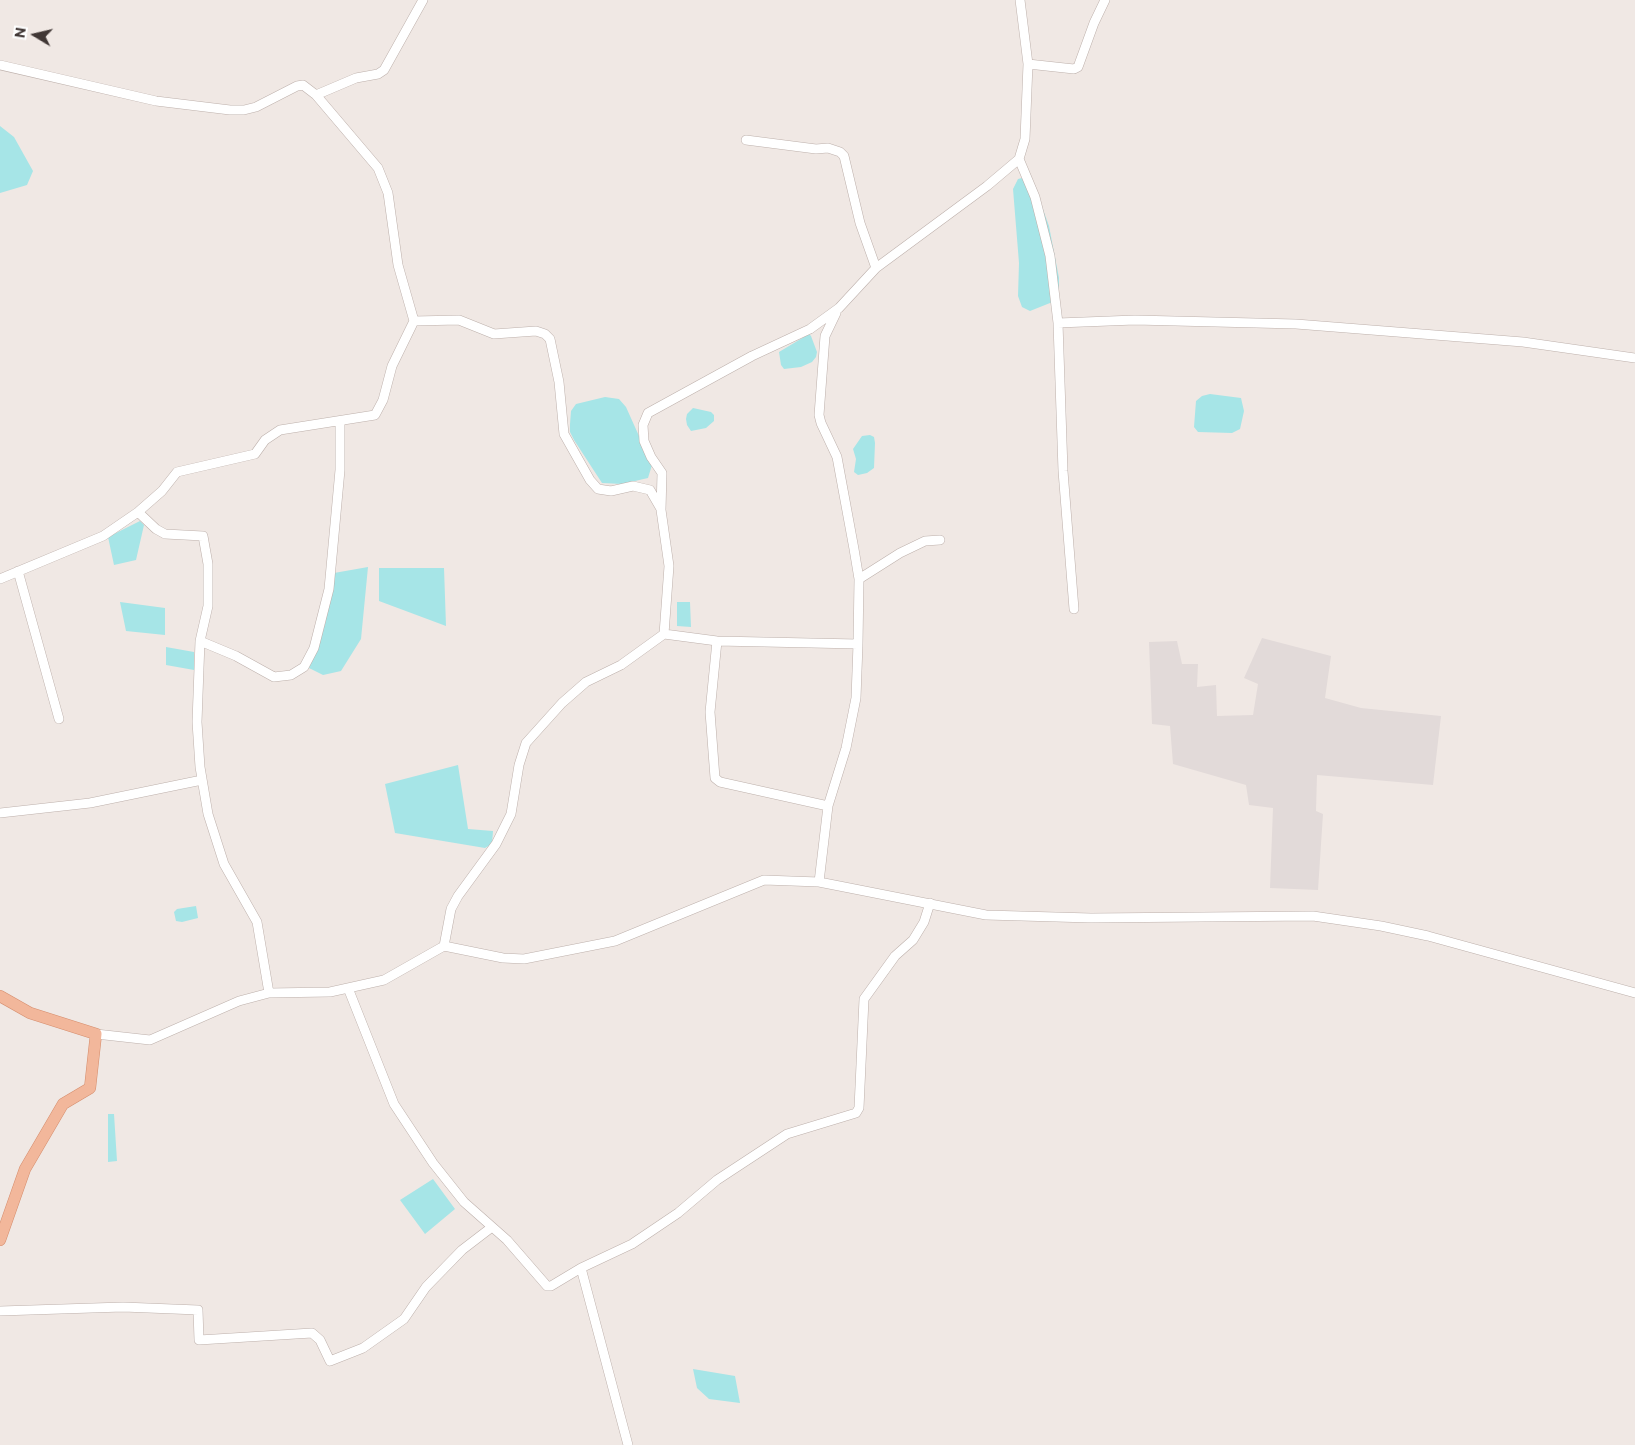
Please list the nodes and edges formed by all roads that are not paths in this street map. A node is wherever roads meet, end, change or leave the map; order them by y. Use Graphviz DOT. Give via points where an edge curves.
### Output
graph roads {
  1 [pos="423,0"];
  2 [pos="1020,0"];
  3 [pos="1105,0"];
  4 [pos="1028,64"];
  5 [pos="0,65"];
  6 [pos="316,95"];
  7 [pos="746,140"];
  8 [pos="1019,160"];
  9 [pos="876,268"];
  10 [pos="839,308"];
  11 [pos="414,321"];
  12 [pos="1058,323"];
  13 [pos="1635,358"];
  14 [pos="340,421"];
  15 [pos="661,510"];
  16 [pos="138,512"];
  17 [pos="940,540"];
  18 [pos="18,571"];
  19 [pos="0,579"];
  20 [pos="859,579"];
  21 [pos="1074,609"];
  22 [pos="664,634"];
  23 [pos="200,641"];
  24 [pos="718,641"];
  25 [pos="858,644"];
  26 [pos="59,719"];
  27 [pos="202,780"];
  28 [pos="828,806"];
  29 [pos="0,813"];
  30 [pos="819,882"];
  31 [pos="930,903"];
  32 [pos="444,946"];
  33 [pos="348,988"];
  34 [pos="269,993"];
  35 [pos="1635,993"];
  36 [pos="0,996"];
  37 [pos="96,1034"];
  38 [pos="492,1227"];
  39 [pos="0,1240"];
  40 [pos="581,1268"];
  41 [pos="0,1311"];
  42 [pos="628,1445"];
  1 -- 6 [label="street" via="384,70"];
  2 -- 4 [label="street"];
  3 -- 4 [label="street" via="1078,67"];
  4 -- 8 [label="street" via="1025,139"];
  5 -- 6 [label="street" via="156,102 230,110 256,107 297,86 303,85"];
  6 -- 11 [label="street" via="378,168 388,193 398,265"];
  7 -- 9 [label="street" via="840,152 844,156 860,223"];
  8 -- 9 [label="street"];
  8 -- 12 [label="street" via="1035,197 1050,256"];
  9 -- 10 [label="street"];
  10 -- 15 [label="street" via="810,329 752,356 648,413 644,440 662,473"];
  10 -- 20 [label="street" via="825,336 819,415 837,457"];
  11 -- 14 [label="street" via="392,366 383,400 375,415"];
  11 -- 15 [label="street" via="459,320 494,334 536,331 545,334 550,339 559,382 564,434 590,480 598,489 610,491 633,486 650,490"];
  12 -- 13 [label="street" via="1135,320 1296,324 1523,342"];
  12 -- 21 [label="street" via="1063,471"];
  14 -- 16 [label="street" via="280,430 265,440 255,454 177,472 162,491"];
  14 -- 23 [label="street" via="340,470 329,589 314,648 304,667 291,675 274,676"];
  15 -- 22 [label="street" via="669,566"];
  16 -- 18 [label="street" via="104,536"];
  16 -- 23 [label="street" via="165,534 204,536 208,606"];
  17 -- 20 [label="street" via="925,541 900,553"];
  18 -- 19 [label="street"];
  18 -- 26 [label="street"];
  20 -- 25 [label="street"];
  22 -- 24 [label="street"];
  22 -- 32 [label="street" via="621,665 586,682 526,743 511,814 496,844 458,896 451,910"];
  23 -- 27 [label="street" via="197,722"];
  24 -- 25 [label="street"];
  24 -- 28 [label="street" via="710,712 715,778 720,782"];
  25 -- 28 [label="street" via="854,707 846,748"];
  27 -- 29 [label="street" via="90,803"];
  27 -- 34 [label="street" via="208,814 224,864 257,922"];
  28 -- 30 [label="street"];
  30 -- 31 [label="street"];
  30 -- 32 [label="street" via="764,880 615,941 524,959"];
  31 -- 35 [label="street" via="986,915 1091,918 1313,916 1428,936"];
  31 -- 40 [label="street" via="914,940 895,956 864,999 859,1108 856,1113 787,1134 716,1180 678,1213 632,1244"];
  32 -- 33 [label="street" via="384,980"];
  33 -- 34 [label="street" via="330,992"];
  33 -- 38 [label="street" via="394,1104 433,1163 464,1202"];
  34 -- 37 [label="street" via="239,1001 150,1040"];
  36 -- 37 [label="main road" via="30,1013"];
  37 -- 39 [label="main road" via="90,1088 63,1104 25,1169"];
  38 -- 40 [label="street" via="547,1286"];
  38 -- 41 [label="street" via="462,1250 426,1287 404,1319 363,1348 330,1361 320,1340 312,1334 264,1334 199,1340 198,1310 123,1307"];
  40 -- 42 [label="street"];
}
